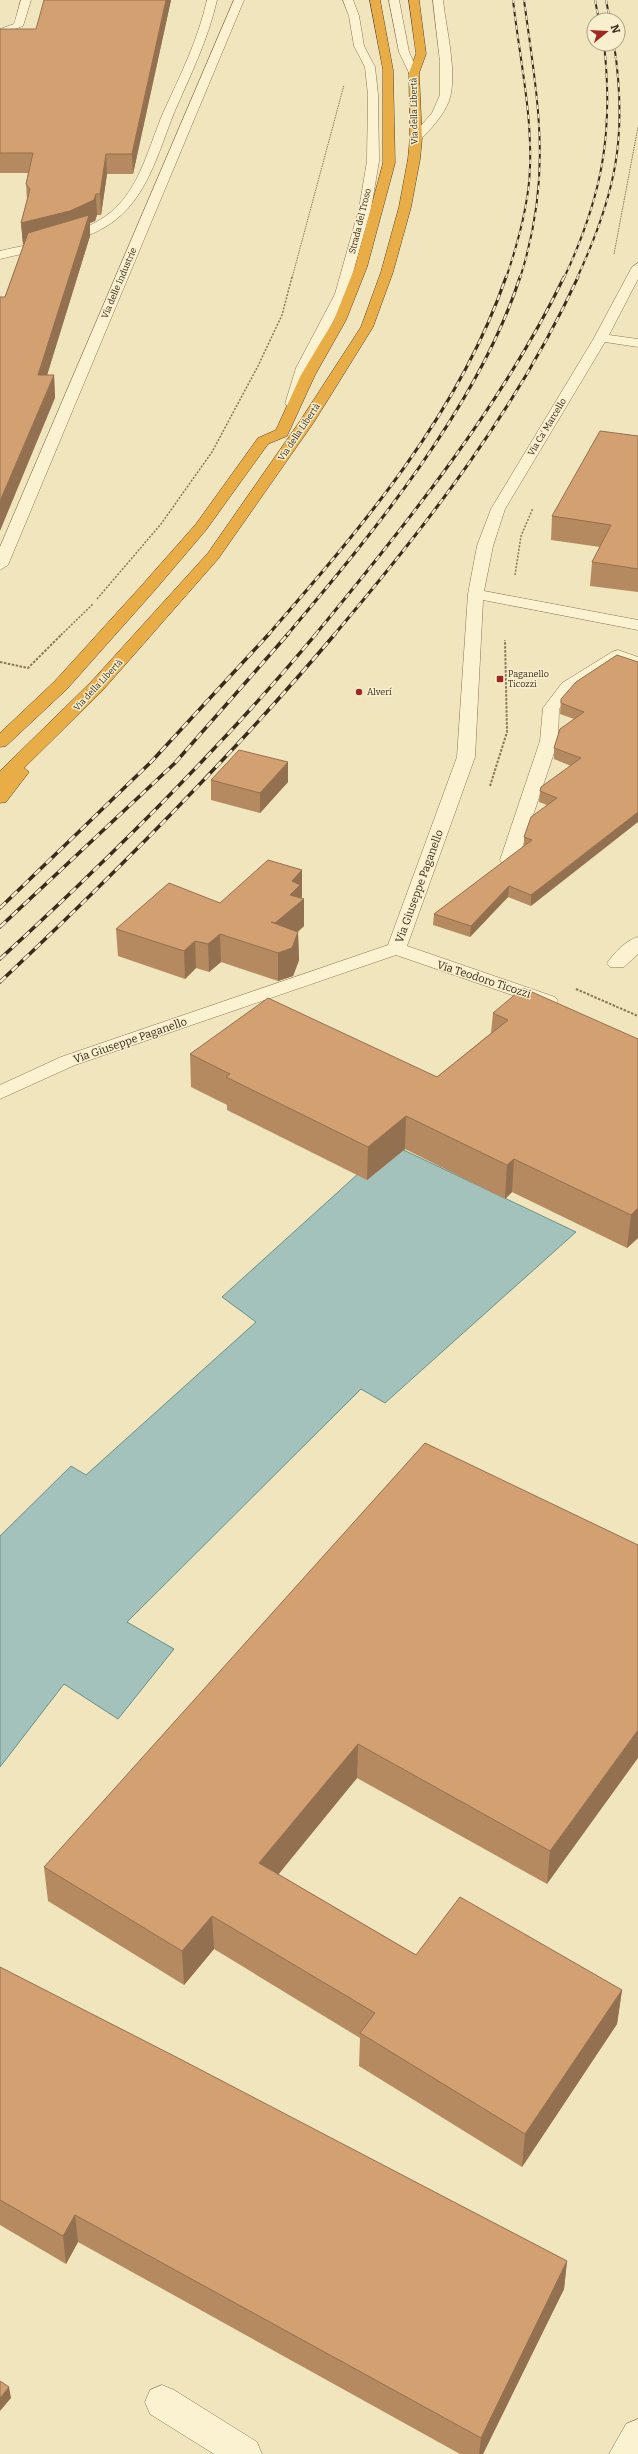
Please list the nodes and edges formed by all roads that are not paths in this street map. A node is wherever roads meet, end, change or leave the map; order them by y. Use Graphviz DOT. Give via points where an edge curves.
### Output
graph roads {
  1 [pos="26,0"];
  2 [pos="212,0"];
  3 [pos="238,0"];
  4 [pos="348,0"];
  5 [pos="375,0"];
  6 [pos="394,0"];
  7 [pos="414,0"];
  8 [pos="438,0"];
  9 [pos="0,32"];
  10 [pos="414,73"];
  11 [pos="416,138"];
  12 [pos="0,255"];
  13 [pos="638,267"];
  14 [pos="601,338"];
  15 [pos="638,342"];
  16 [pos="282,433"];
  17 [pos="0,565"];
  18 [pos="476,594"];
  19 [pos="638,625"];
  20 [pos="638,662"];
  21 [pos="15,728"];
  22 [pos="0,738"];
  23 [pos="44,740"];
  24 [pos="0,742"];
  25 [pos="0,781"];
  26 [pos="0,798"];
  27 [pos="509,860"];
  28 [pos="638,943"];
  29 [pos="396,949"];
  30 [pos="617,963"];
  31 [pos="564,1008"];
  32 [pos="0,1093"];
  33 [pos="162,2402"];
  34 [pos="638,2436"];
  35 [pos="246,2454"];
  36 [pos="626,2454"];
  1 -- 9 [label="street" via="18,26"];
  2 -- 12 [label="street" via="202,37 145,170 134,192 122,207 101,224 87,230"];
  3 -- 17 [label="street, Via delle Industrie"];
  4 -- 16 [label="street, Strada del Troso" via="354,16 359,46 370,67 373,95 373,161 365,209 341,294 304,368"];
  5 -- 16 [label="highway, Via della Libertà" via="388,70 390,163 361,267 340,320 308,375"];
  6 -- 10 [label="street" via="404,52"];
  7 -- 10 [label="highway, Via della Libertà" via="420,54"];
  8 -- 11 [label="street" via="445,95 434,118"];
  10 -- 11 [label="highway, Via della Libertà"];
  11 -- 23 [label="highway, Via della Libertà" via="405,207 387,272 367,327 307,422 213,556 103,680"];
  13 -- 14 [label="street, Via Ca' Marcello"];
  14 -- 15 [label="street"];
  14 -- 18 [label="street, Via Ca' Marcello" via="498,509 486,546"];
  16 -- 21 [label="highway, Via della Libertà" via="263,441 201,527 61,685"];
  18 -- 19 [label="street"];
  18 -- 29 [label="street, Via Giuseppe Paganello" via="466,757"];
  20 -- 27 [label="street" via="618,655 568,686 551,708 549,741"];
  21 -- 22 [label="highway"];
  21 -- 24 [label="highway, Via della Libertà"];
  23 -- 25 [label="highway, Via della Libertà"];
  23 -- 26 [label="highway"];
  28 -- 30 [label="street"];
  29 -- 31 [label="street, Via Teodoro Ticozzi" via="535,995"];
  29 -- 32 [label="street, Via Giuseppe Paganello" via="68,1061"];
  33 -- 35 [label="street"];
  34 -- 36 [label="street"];
}
